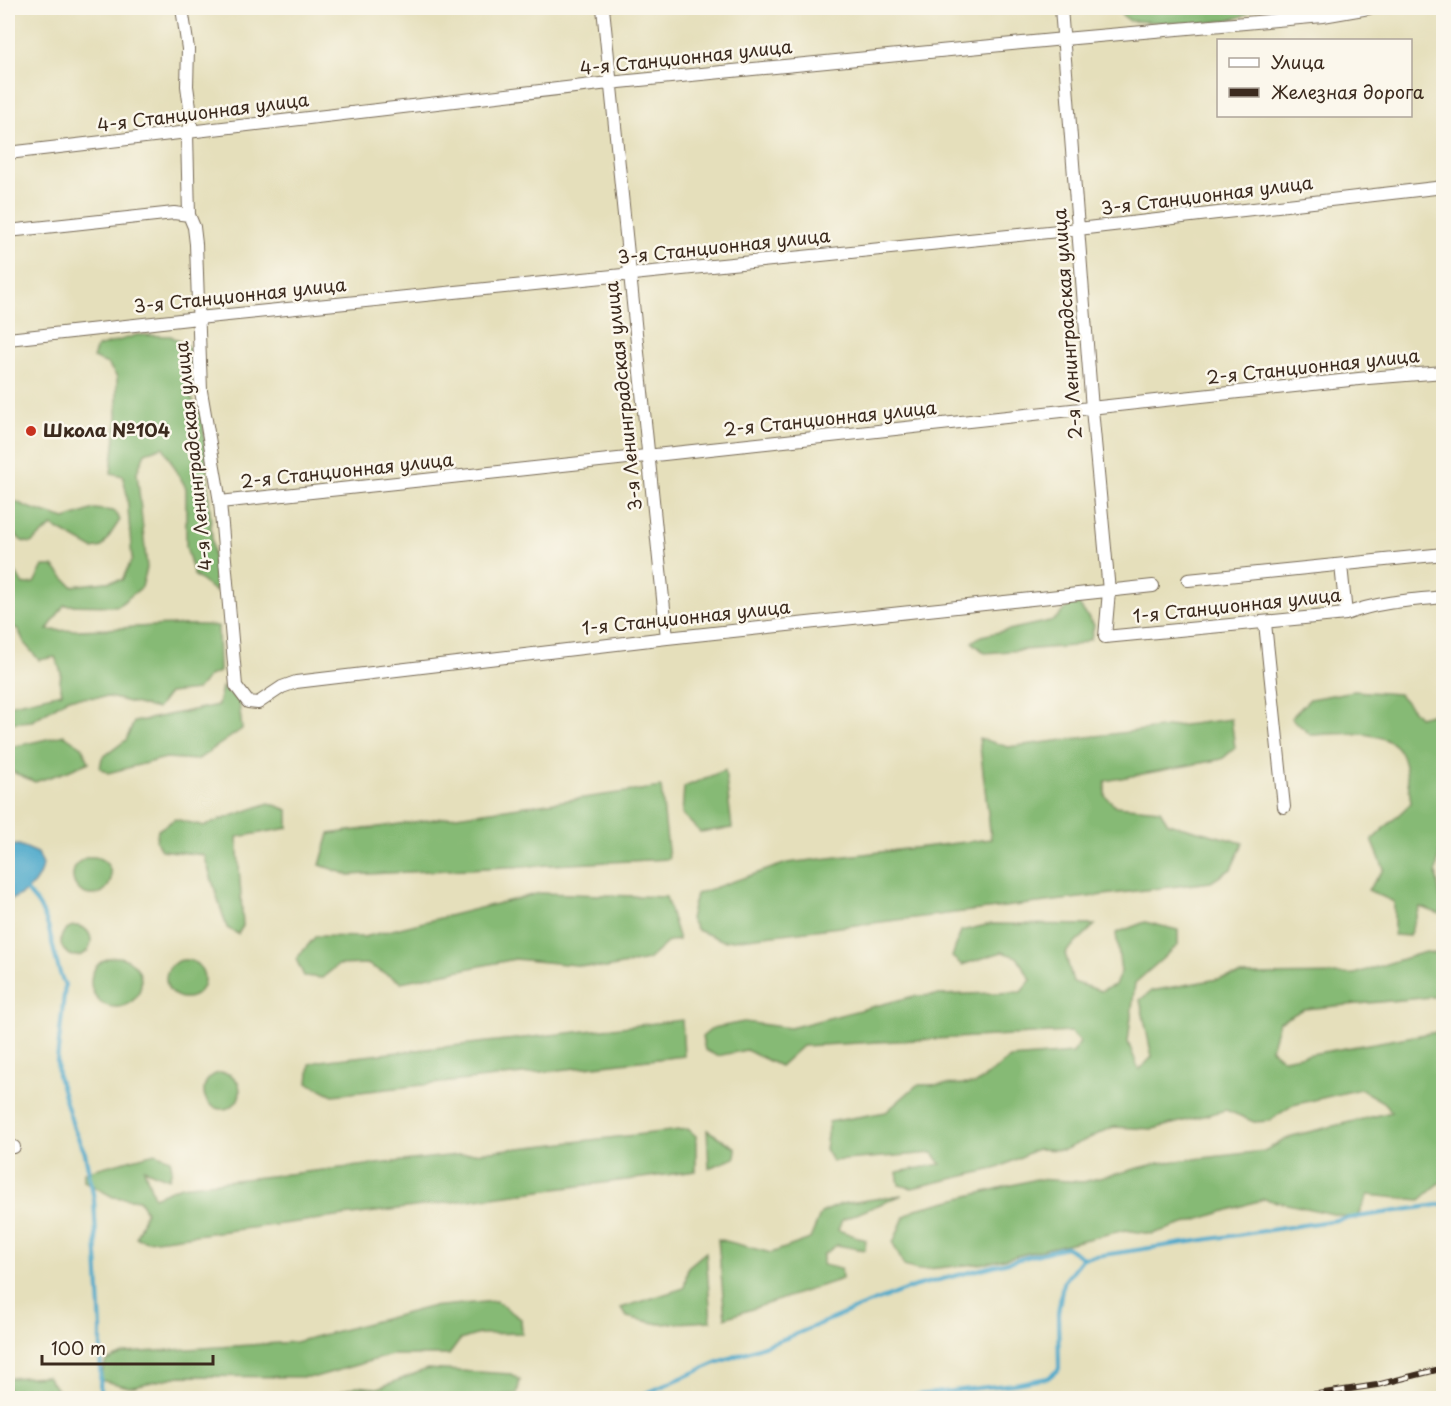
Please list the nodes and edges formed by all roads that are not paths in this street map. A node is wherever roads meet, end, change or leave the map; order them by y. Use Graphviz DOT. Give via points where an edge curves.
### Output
graph roads {
  1 [pos="182,8"];
  2 [pos="603,8"];
  3 [pos="1060,8"];
  4 [pos="1369,8"];
  5 [pos="1064,39"];
  6 [pos="609,83"];
  7 [pos="187,134"];
  8 [pos="8,153"];
  9 [pos="1443,187"];
  10 [pos="189,215"];
  11 [pos="1078,229"];
  12 [pos="8,231"];
  13 [pos="630,274"];
  14 [pos="198,318"];
  15 [pos="8,339"];
  16 [pos="1443,372"];
  17 [pos="1092,409"];
  18 [pos="648,456"];
  19 [pos="220,502"];
  20 [pos="1443,554"];
  21 [pos="1341,565"];
  22 [pos="1188,580"];
  23 [pos="1153,586"];
  24 [pos="1109,591"];
  25 [pos="1443,597"];
  26 [pos="1346,614"];
  27 [pos="1265,623"];
  28 [pos="1105,637"];
  29 [pos="668,638"];
  30 [pos="236,686"];
  31 [pos="1284,807"];
  1 -- 7 [label="street, 4-я Ленинградская улица" via="188,49 191,125"];
  2 -- 6 [label="street, 3-я Ленинградская улица"];
  3 -- 5 [label="street, 2-я Ленинградская улица"];
  4 -- 5 [label="street, 4-я Станционная улица" via="1323,16"];
  5 -- 6 [label="street, 4-я Станционная улица"];
  5 -- 11 [label="street, 2-я Ленинградская улица"];
  6 -- 7 [label="street, 4-я Станционная улица"];
  6 -- 13 [label="street, 3-я Ленинградская улица"];
  7 -- 8 [label="street, 4-я Станционная улица"];
  7 -- 10 [label="street, 4-я Ленинградская улица"];
  9 -- 11 [label="street, 3-я Станционная улица"];
  10 -- 12 [label="street" via="174,213"];
  10 -- 14 [label="street, 4-я Ленинградская улица" via="196,244"];
  11 -- 13 [label="street, 3-я Станционная улица"];
  11 -- 17 [label="street, 2-я Ленинградская улица"];
  13 -- 14 [label="street, 3-я Станционная улица"];
  13 -- 18 [label="street, 3-я Ленинградская улица"];
  14 -- 15 [label="street, 3-я Станционная улица"];
  14 -- 19 [label="street, 4-я Ленинградская улица" via="201,391"];
  16 -- 17 [label="street, 2-я Станционная улица"];
  17 -- 18 [label="street, 2-я Станционная улица"];
  17 -- 24 [label="street, 2-я Ленинградская улица"];
  18 -- 19 [label="street, 2-я Станционная улица"];
  18 -- 29 [label="street, 3-я Ленинградская улица"];
  19 -- 30 [label="street, 4-я Ленинградская улица"];
  20 -- 21 [label="street, 1-я Станционная улица"];
  21 -- 22 [label="street, 1-я Станционная улица"];
  21 -- 26 [label="street"];
  23 -- 24 [label="street, 1-я Станционная улица"];
  24 -- 28 [label="street, 2-я Ленинградская улица"];
  24 -- 29 [label="street, 1-я Станционная улица"];
  25 -- 26 [label="street, 1-я Станционная улица" via="1385,602"];
  26 -- 27 [label="street, 1-я Станционная улица"];
  27 -- 28 [label="street, 1-я Станционная улица"];
  27 -- 31 [label="street"];
  29 -- 30 [label="street, 1-я Станционная улица" via="296,682 258,703 248,702"];
}
